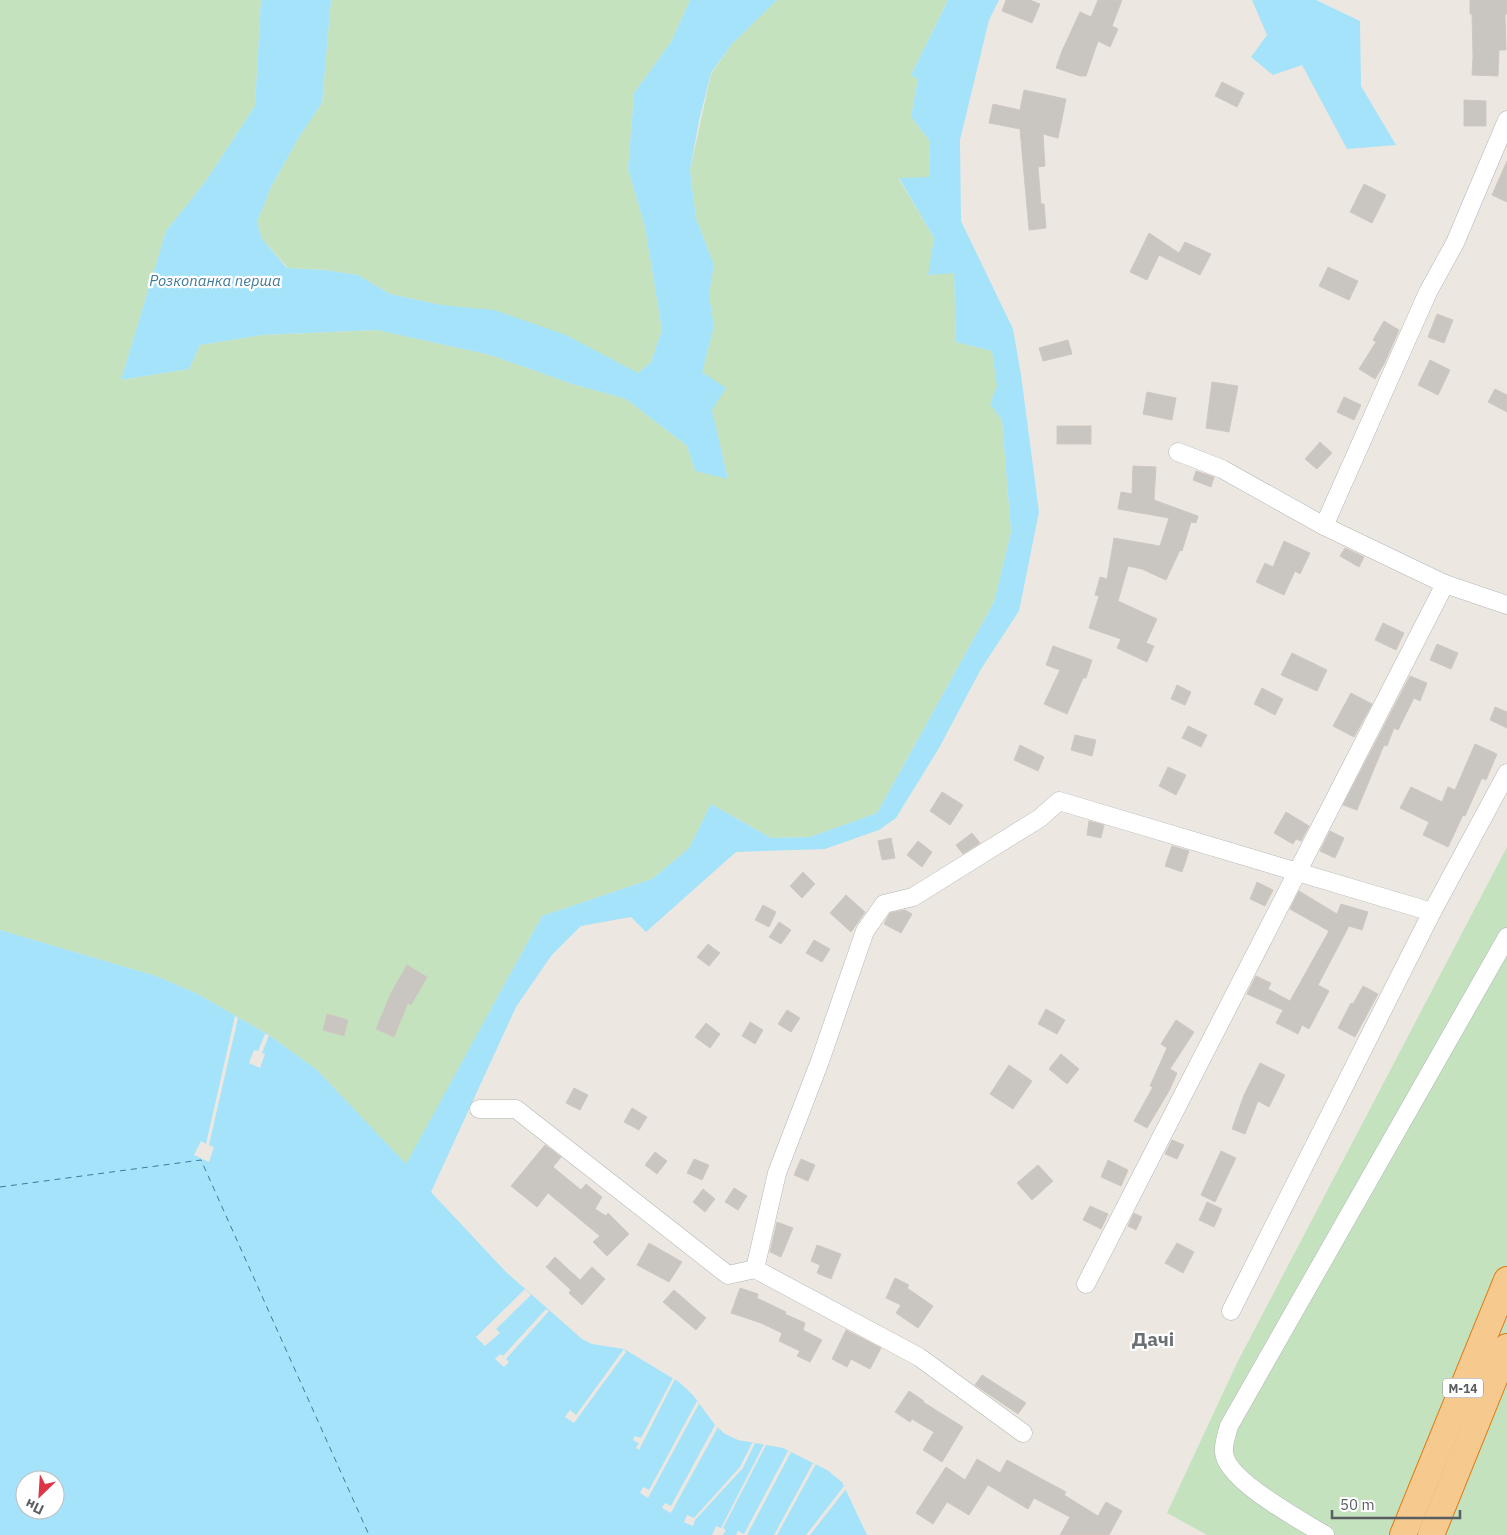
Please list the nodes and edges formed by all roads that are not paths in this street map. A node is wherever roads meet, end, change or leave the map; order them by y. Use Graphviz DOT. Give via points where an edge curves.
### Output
graph roads {
  1 [pos="1507,120"];
  2 [pos="1178,452"];
  3 [pos="1324,526"];
  4 [pos="1445,584"];
  5 [pos="1507,606"];
  6 [pos="1507,773"];
  7 [pos="1298,873"];
  8 [pos="1432,912"];
  9 [pos="1507,937"];
  10 [pos="479,1109"];
  11 [pos="755,1269"];
  12 [pos="1507,1280"];
  13 [pos="1086,1284"];
  14 [pos="1231,1311"];
  15 [pos="1507,1347"];
  16 [pos="1023,1433"];
  17 [pos="1325,1535"];
  18 [pos="1403,1535"];
  19 [pos="1431,1535"];
  1 -- 3 [label="street" via="1455,243 1428,292"];
  2 -- 3 [label="street" via="1222,469"];
  3 -- 4 [label="street"];
  4 -- 5 [label="street"];
  4 -- 7 [label="street"];
  6 -- 8 [label="street"];
  7 -- 8 [label="street"];
  7 -- 11 [label="street" via="1058,801 1040,818 913,897 884,904 865,931 777,1173"];
  7 -- 13 [label="street"];
  8 -- 14 [label="street"];
  9 -- 17 [label="street" via="1229,1426 1223,1453 1234,1474 1260,1495"];
  10 -- 11 [label="street" via="516,1109 728,1275"];
  11 -- 16 [label="street" via="919,1357"];
  12 -- 18 [label="highway, М-14"];
  15 -- 19 [label="highway, М-14"];
}
